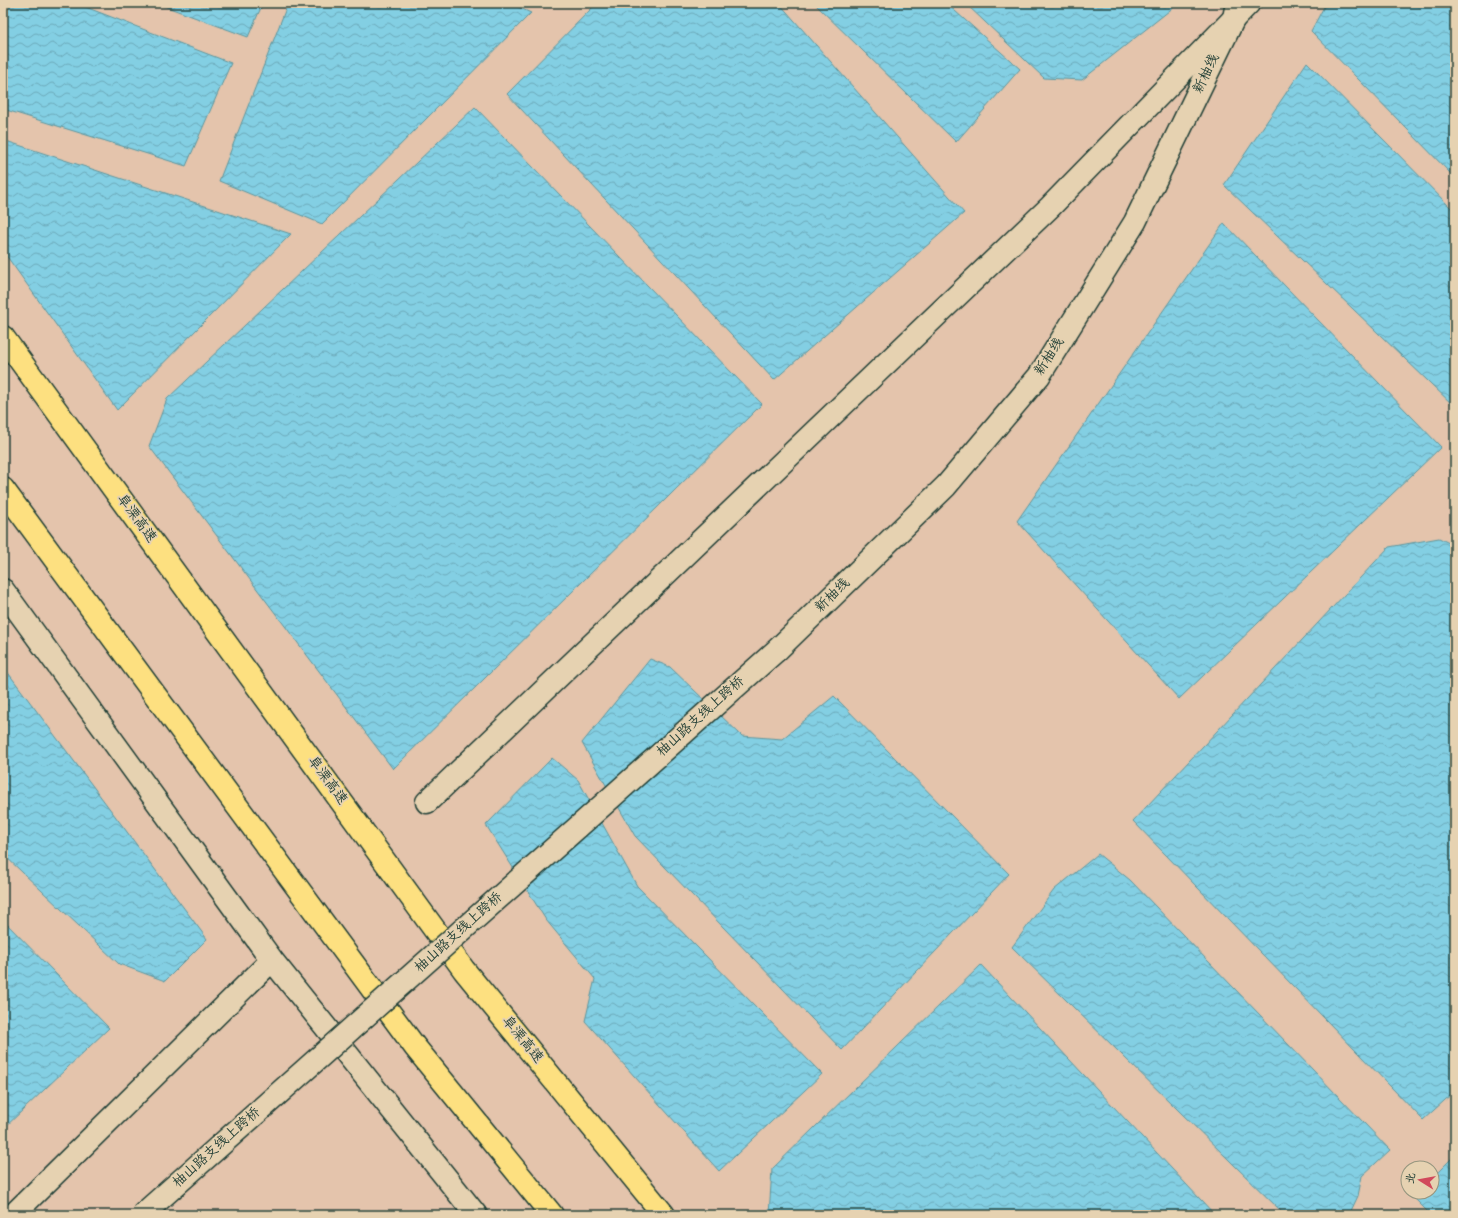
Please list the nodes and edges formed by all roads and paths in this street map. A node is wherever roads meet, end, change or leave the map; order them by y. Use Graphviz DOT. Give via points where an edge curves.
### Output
graph roads {
  1 [pos="1250,3"];
  2 [pos="1235,11"];
  3 [pos="3,337"];
  4 [pos="3,489"];
  5 [pos="3,590"];
  6 [pos="777,650"];
  7 [pos="427,802"];
  8 [pos="272,960"];
  9 [pos="13,1215"];
  10 [pos="142,1215"];
  11 [pos="476,1215"];
  12 [pos="552,1215"];
  13 [pos="664,1215"];
  1 -- 2 [label="street"];
  2 -- 6 [label="street, 新柚线" via="1135,222 1039,376 946,486"];
  2 -- 7 [label="street" via="1050,207"];
  3 -- 13 [label="highway, 阜溧高速" via="464,970"];
  4 -- 12 [label="highway" via="415,1047"];
  5 -- 8 [label="street"];
  6 -- 10 [label="street, 柚山路支线上跨桥, bridge"];
  8 -- 9 [label="street"];
  8 -- 11 [label="street"];
}
